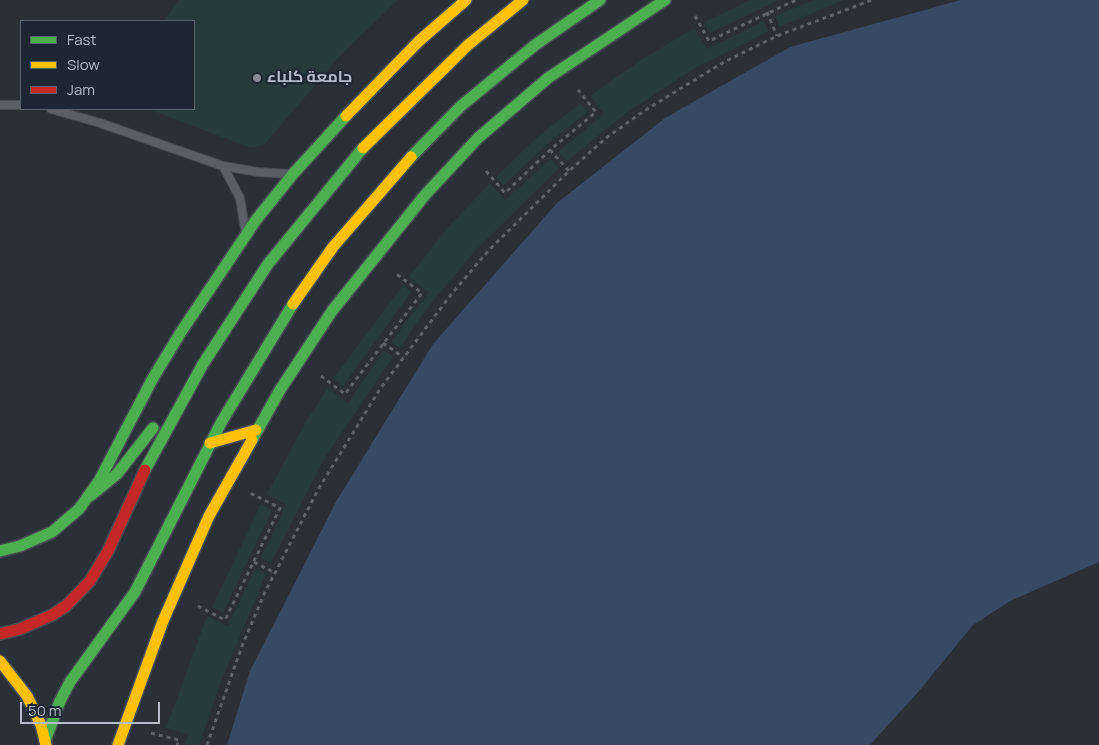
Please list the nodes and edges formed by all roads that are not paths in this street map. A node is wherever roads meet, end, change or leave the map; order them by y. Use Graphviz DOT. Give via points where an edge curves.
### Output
graph roads {
  1 [pos="466,0"];
  2 [pos="523,0"];
  3 [pos="600,0"];
  4 [pos="665,0"];
  5 [pos="511,5"];
  6 [pos="0,105"];
  7 [pos="20,105"];
  8 [pos="54,110"];
  9 [pos="223,166"];
  10 [pos="294,174"];
  11 [pos="245,236"];
  12 [pos="173,416"];
  13 [pos="256,430"];
  14 [pos="210,443"];
  15 [pos="90,496"];
  16 [pos="0,551"];
  17 [pos="0,634"];
  18 [pos="0,661"];
  19 [pos="45,743"];
  20 [pos="118,745"];
  1 -- 10 [label="main road" via="412,48"];
  2 -- 5 [label="main road"];
  3 -- 14 [label="main road" via="535,45 461,106 356,217 304,286"];
  4 -- 13 [label="main road" via="548,78 512,107 451,166 400,224 332,311"];
  5 -- 12 [label="main road" via="389,120 304,217 234,313"];
  6 -- 7 [label="lane"];
  8 -- 9 [label="lane"];
  9 -- 10 [label="lane"];
  9 -- 11 [label="lane" via="240,198"];
  10 -- 11 [label="main road"];
  11 -- 15 [label="main road" via="153,378"];
  12 -- 15 [label="main road" via="144,436 117,474"];
  12 -- 17 [label="main road" via="132,494 108,551 90,581 66,606 52,615"];
  13 -- 14 [label="main road"];
  13 -- 20 [label="main road" via="188,559"];
  14 -- 19 [label="main road" via="135,592 70,682"];
  15 -- 16 [label="main road" via="79,510 52,532"];
  18 -- 19 [label="main road" via="27,696"];
}
